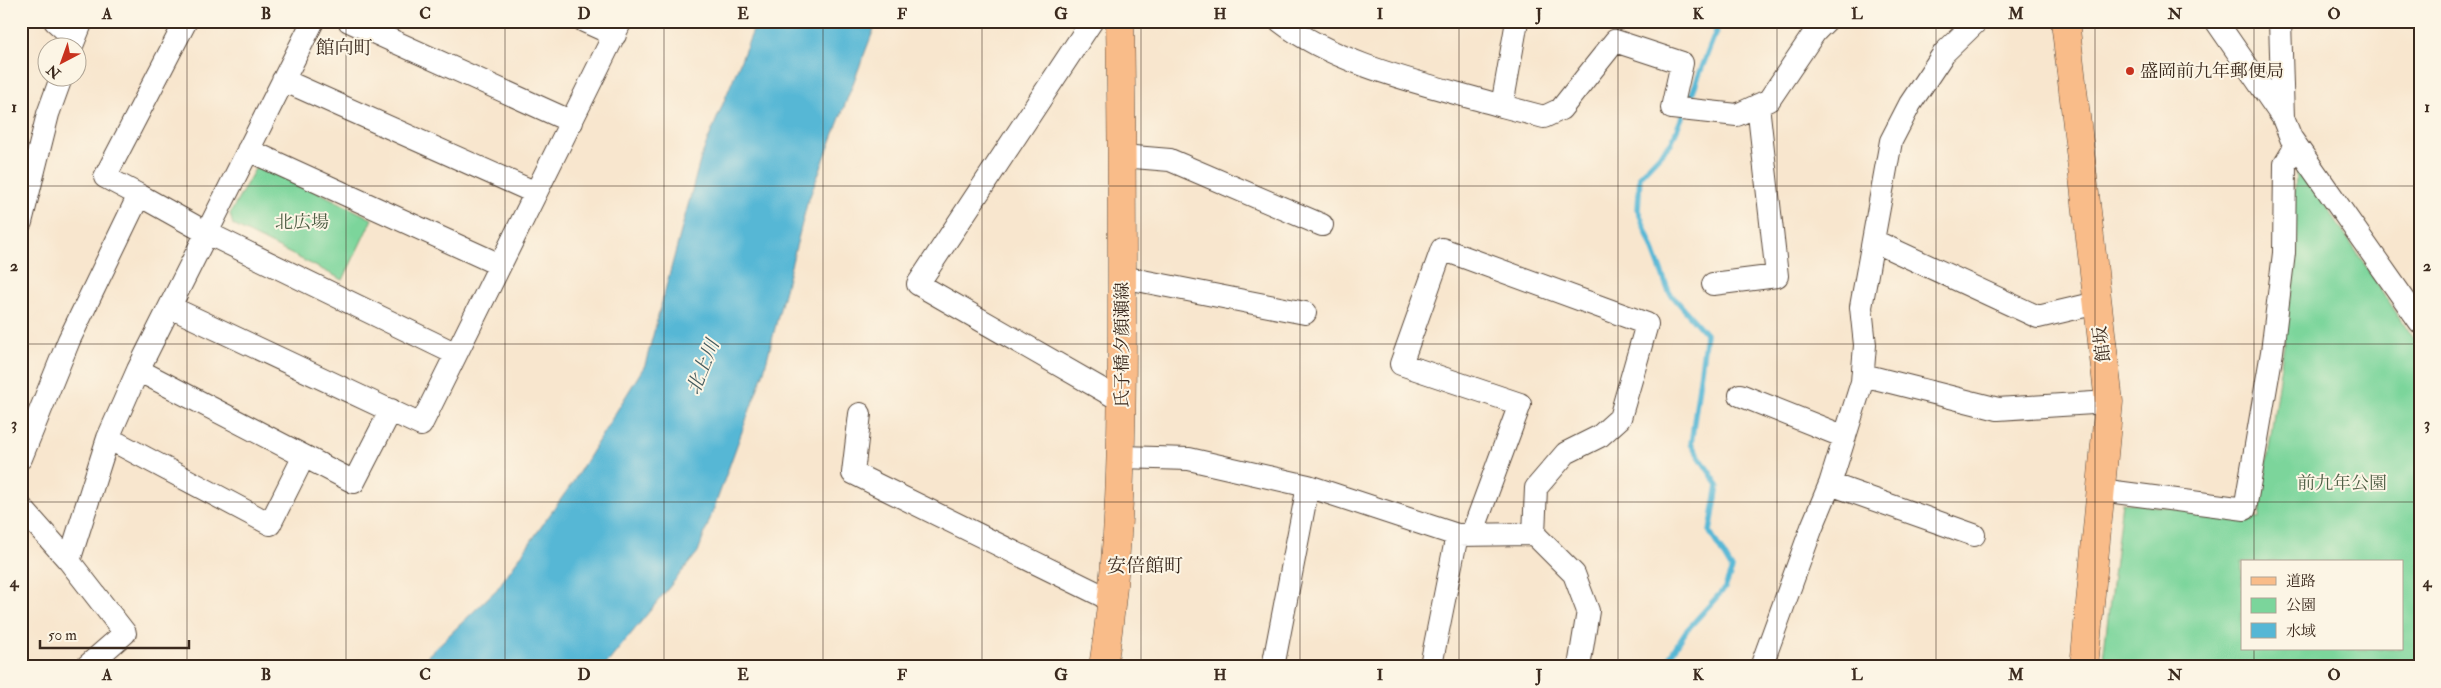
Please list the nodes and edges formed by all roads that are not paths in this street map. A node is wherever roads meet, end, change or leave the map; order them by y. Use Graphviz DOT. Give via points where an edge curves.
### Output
graph roads {
  1 [pos="55,21"];
  2 [pos="186,21"];
  3 [pos="313,21"];
  4 [pos="349,21"];
  5 [pos="584,21"];
  6 [pos="1092,21"];
  7 [pos="1120,21"];
  8 [pos="1280,21"];
  9 [pos="1517,21"];
  10 [pos="1826,21"];
  11 [pos="1977,21"];
  12 [pos="2065,21"];
  13 [pos="2216,21"];
  14 [pos="2280,21"];
  15 [pos="618,28"];
  16 [pos="76,36"];
  17 [pos="283,80"];
  18 [pos="57,88"];
  19 [pos="1758,105"];
  20 [pos="1502,106"];
  21 [pos="2283,118"];
  22 [pos="572,122"];
  23 [pos="2296,146"];
  24 [pos="248,150"];
  25 [pos="1122,156"];
  26 [pos="536,192"];
  27 [pos="139,195"];
  28 [pos="22,218"];
  29 [pos="1322,225"];
  30 [pos="207,233"];
  31 [pos="1874,241"];
  32 [pos="500,265"];
  33 [pos="1122,277"];
  34 [pos="1713,284"];
  35 [pos="2097,303"];
  36 [pos="170,307"];
  37 [pos="1305,313"];
  38 [pos="2420,322"];
  39 [pos="456,354"];
  40 [pos="138,370"];
  41 [pos="1863,375"];
  42 [pos="1740,395"];
  43 [pos="1122,401"];
  44 [pos="2109,402"];
  45 [pos="391,410"];
  46 [pos="860,414"];
  47 [pos="1845,437"];
  48 [pos="108,438"];
  49 [pos="304,456"];
  50 [pos="1122,457"];
  51 [pos="21,458"];
  52 [pos="1830,484"];
  53 [pos="1308,486"];
  54 [pos="2100,490"];
  55 [pos="21,507"];
  56 [pos="1465,534"];
  57 [pos="1534,534"];
  58 [pos="1974,536"];
  59 [pos="69,561"];
  60 [pos="1113,601"];
  61 [pos="1432,660"];
  62 [pos="86,667"];
  63 [pos="1103,667"];
  64 [pos="1273,667"];
  65 [pos="1579,667"];
  66 [pos="1761,667"];
  67 [pos="2084,667"];
  1 -- 16 [label="street"];
  2 -- 27 [label="street" via="104,177"];
  3 -- 17 [label="street"];
  4 -- 22 [label="street"];
  5 -- 15 [label="street"];
  6 -- 43 [label="street" via="918,284"];
  7 -- 25 [label="main road, 氏子橋夕顔瀬線"];
  8 -- 20 [label="street" via="1340,56"];
  9 -- 20 [label="street"];
  10 -- 19 [label="street" via="1769,100"];
  11 -- 31 [label="street" via="1944,53 1910,104 1891,141"];
  12 -- 35 [label="main road, 館坂"];
  13 -- 21 [label="street"];
  14 -- 21 [label="street"];
  15 -- 22 [label="street"];
  17 -- 24 [label="street"];
  17 -- 26 [label="street"];
  18 -- 28 [label="street"];
  19 -- 20 [label="street" via="1737,115 1672,108 1682,63 1615,41 1561,109 1544,117"];
  19 -- 34 [label="street" via="1777,276"];
  21 -- 23 [label="street"];
  22 -- 26 [label="street"];
  23 -- 38 [label="street"];
  23 -- 54 [label="street" via="2285,164 2284,253 2272,352 2244,509"];
  24 -- 30 [label="street"];
  24 -- 32 [label="street"];
  25 -- 29 [label="street" via="1170,160"];
  25 -- 33 [label="main road, 氏子橋夕顔瀬線"];
  26 -- 32 [label="street"];
  27 -- 30 [label="street"];
  27 -- 51 [label="street" via="70,340"];
  30 -- 36 [label="street"];
  30 -- 39 [label="street"];
  31 -- 35 [label="street" via="2038,317"];
  31 -- 41 [label="street" via="1861,307 1865,345"];
  32 -- 39 [label="street"];
  33 -- 37 [label="street"];
  33 -- 43 [label="main road, 氏子橋夕顔瀬線"];
  35 -- 44 [label="main road, 館坂"];
  36 -- 40 [label="street"];
  36 -- 45 [label="street"];
  39 -- 45 [label="street" via="421,425"];
  40 -- 48 [label="street"];
  40 -- 49 [label="street"];
  41 -- 44 [label="street" via="1998,409"];
  41 -- 47 [label="street"];
  42 -- 47 [label="street"];
  43 -- 50 [label="main road, 氏子橋夕顔瀬線"];
  44 -- 54 [label="main road, 館坂"];
  45 -- 49 [label="street" via="354,482"];
  46 -- 60 [label="street" via="853,473"];
  47 -- 52 [label="street"];
  48 -- 49 [label="street" via="270,524"];
  48 -- 59 [label="street"];
  50 -- 53 [label="street" via="1189,459"];
  50 -- 60 [label="main road, 氏子橋夕顔瀬線"];
  52 -- 58 [label="street"];
  52 -- 66 [label="street"];
  53 -- 56 [label="street"];
  53 -- 64 [label="street"];
  54 -- 67 [label="main road, 館坂"];
  55 -- 59 [label="street"];
  56 -- 57 [label="street"];
  56 -- 57 [label="street" via="1520,404 1401,364 1442,249 1647,324 1620,418 1600,436 1566,454 1536,488"];
  56 -- 61 [label="street"];
  57 -- 65 [label="street" via="1574,574 1588,611"];
  59 -- 62 [label="street" via="125,633"];
  60 -- 63 [label="main road, 氏子橋夕顔瀬線"];
}
